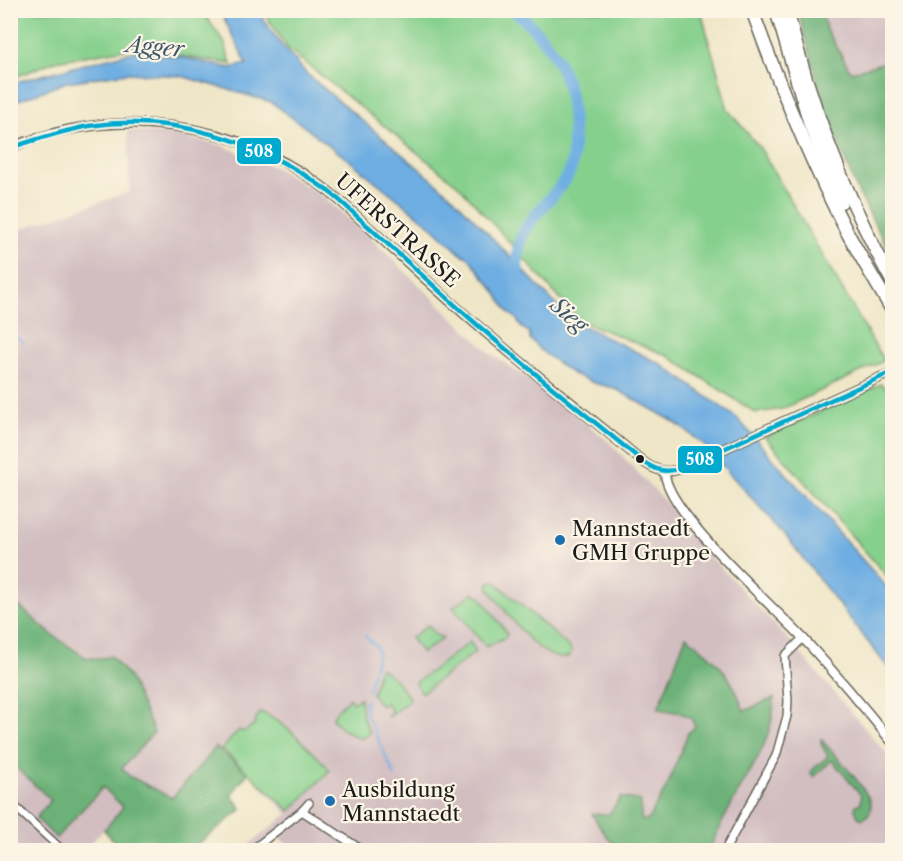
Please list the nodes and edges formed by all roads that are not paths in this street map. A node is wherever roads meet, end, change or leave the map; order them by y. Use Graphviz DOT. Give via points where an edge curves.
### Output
graph roads {
  1 [pos="752,10"];
  2 [pos="776,10"];
  3 [pos="787,10"];
  4 [pos="10,148"];
  5 [pos="892,281"];
  6 [pos="889,305"];
  7 [pos="892,372"];
  8 [pos="665,472"];
  9 [pos="803,638"];
  10 [pos="892,742"];
  11 [pos="10,802"];
  12 [pos="309,803"];
  13 [pos="302,811"];
  14 [pos="62,850"];
  15 [pos="252,850"];
  16 [pos="362,850"];
  17 [pos="725,850"];
  1 -- 6 [label="highway" via="814,162"];
  2 -- 6 [label="highway" via="823,160"];
  3 -- 5 [label="highway" via="834,155"];
  4 -- 8 [label="street, UFERSTRASSE" via="64,131 147,123 234,139 289,164 326,189 471,320 641,460"];
  7 -- 8 [label="street" via="682,468"];
  8 -- 9 [label="street" via="670,489 702,534"];
  9 -- 10 [label="street"];
  9 -- 17 [label="street" via="785,656 787,716 776,756"];
  11 -- 14 [label="street"];
  12 -- 13 [label="street"];
  13 -- 15 [label="street"];
  13 -- 16 [label="street"];
}
